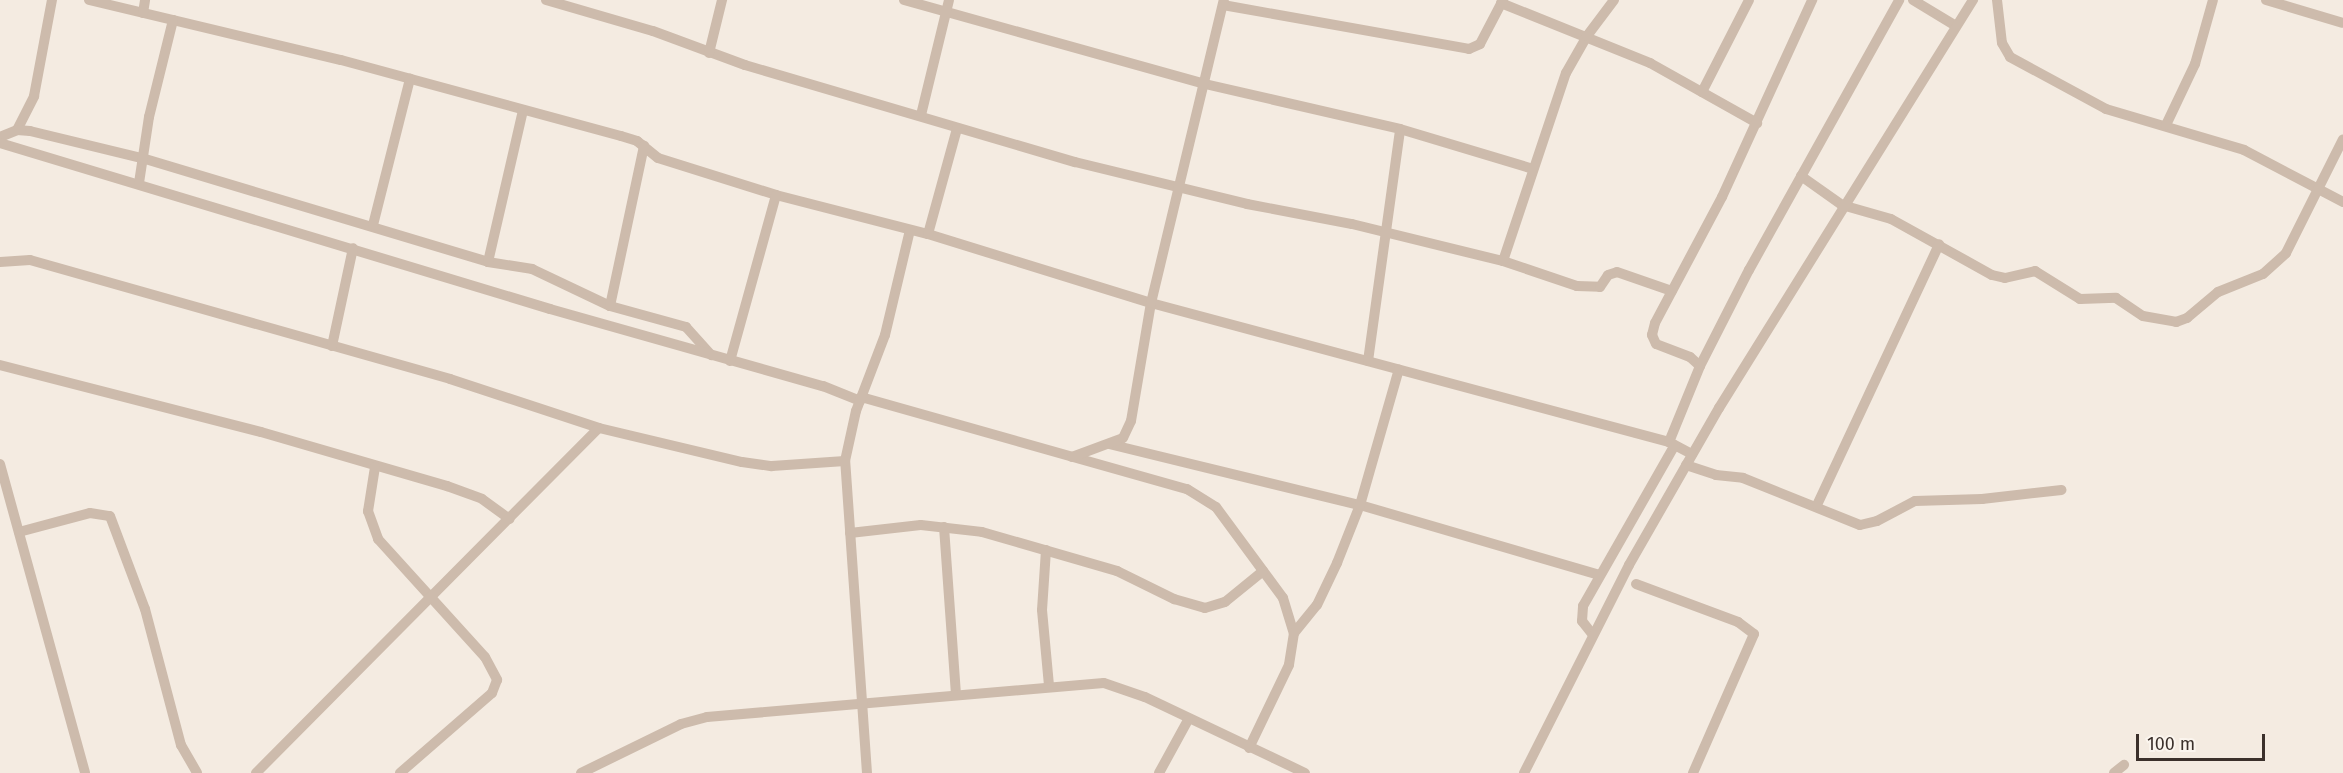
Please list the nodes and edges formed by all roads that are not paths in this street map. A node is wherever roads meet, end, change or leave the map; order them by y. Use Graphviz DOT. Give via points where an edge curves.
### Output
graph roads {
  1 [pos="52,0"];
  2 [pos="89,0"];
  3 [pos="145,0"];
  4 [pos="546,0"];
  5 [pos="722,0"];
  6 [pos="903,0"];
  7 [pos="949,0"];
  8 [pos="1614,0"];
  9 [pos="1749,0"];
  10 [pos="1812,0"];
  11 [pos="1899,0"];
  12 [pos="1913,0"];
  13 [pos="1973,0"];
  14 [pos="1997,0"];
  15 [pos="2213,0"];
  16 [pos="2266,0"];
  17 [pos="1223,2"];
  18 [pos="1502,2"];
  19 [pos="143,12"];
  20 [pos="946,13"];
  21 [pos="173,20"];
  22 [pos="2343,23"];
  23 [pos="1956,26"];
  24 [pos="1587,36"];
  25 [pos="709,53"];
  26 [pos="410,79"];
  27 [pos="1205,84"];
  28 [pos="1702,92"];
  29 [pos="523,110"];
  30 [pos="921,115"];
  31 [pos="1757,123"];
  32 [pos="2166,125"];
  33 [pos="957,129"];
  34 [pos="1400,129"];
  35 [pos="17,130"];
  36 [pos="0,137"];
  37 [pos="2343,140"];
  38 [pos="0,143"];
  39 [pos="644,146"];
  40 [pos="142,158"];
  41 [pos="1533,170"];
  42 [pos="1801,176"];
  43 [pos="139,183"];
  44 [pos="1181,189"];
  45 [pos="2321,189"];
  46 [pos="776,195"];
  47 [pos="2343,202"];
  48 [pos="1842,205"];
  49 [pos="373,225"];
  50 [pos="910,231"];
  51 [pos="928,234"];
  52 [pos="1387,234"];
  53 [pos="1939,244"];
  54 [pos="353,248"];
  55 [pos="0,261"];
  56 [pos="1503,261"];
  57 [pos="488,262"];
  58 [pos="1672,291"];
  59 [pos="1151,303"];
  60 [pos="610,306"];
  61 [pos="332,346"];
  62 [pos="711,355"];
  63 [pos="730,361"];
  64 [pos="1368,361"];
  65 [pos="0,364"];
  66 [pos="1700,366"];
  67 [pos="1399,369"];
  68 [pos="860,399"];
  69 [pos="599,428"];
  70 [pos="1672,443"];
  71 [pos="1109,444"];
  72 [pos="1692,454"];
  73 [pos="1072,457"];
  74 [pos="845,461"];
  75 [pos="0,464"];
  76 [pos="1686,465"];
  77 [pos="375,467"];
  78 [pos="2061,490"];
  79 [pos="1360,505"];
  80 [pos="1817,505"];
  81 [pos="510,519"];
  82 [pos="944,527"];
  83 [pos="19,532"];
  84 [pos="850,533"];
  85 [pos="1046,550"];
  86 [pos="1263,571"];
  87 [pos="1599,574"];
  88 [pos="1636,584"];
  89 [pos="430,600"];
  90 [pos="1294,633"];
  91 [pos="1593,636"];
  92 [pos="1049,686"];
  93 [pos="956,695"];
  94 [pos="864,703"];
  95 [pos="1188,720"];
  96 [pos="1249,748"];
  97 [pos="2124,765"];
  98 [pos="596,770"];
  99 [pos="85,773"];
  100 [pos="197,773"];
  101 [pos="256,773"];
  102 [pos="400,773"];
  103 [pos="581,773"];
  104 [pos="867,773"];
  105 [pos="1159,773"];
  106 [pos="1305,773"];
  107 [pos="1524,773"];
  108 [pos="1693,773"];
  109 [pos="2114,773"];
  1 -- 35 [label="street" via="34,96"];
  2 -- 19 [label="street"];
  3 -- 19 [label="street"];
  4 -- 25 [label="street" via="606,16"];
  5 -- 25 [label="street"];
  6 -- 20 [label="street"];
  7 -- 20 [label="street"];
  8 -- 24 [label="street"];
  9 -- 28 [label="street"];
  10 -- 31 [label="street"];
  11 -- 42 [label="street"];
  12 -- 23 [label="street"];
  13 -- 23 [label="street"];
  14 -- 32 [label="street" via="2002,43 2010,57 2106,109"];
  15 -- 32 [label="street" via="2195,64"];
  16 -- 22 [label="street"];
  17 -- 18 [label="street" via="1469,49 1480,44"];
  17 -- 27 [label="street"];
  18 -- 24 [label="street"];
  19 -- 21 [label="street"];
  20 -- 27 [label="street"];
  20 -- 30 [label="street"];
  21 -- 26 [label="street"];
  21 -- 40 [label="street"];
  23 -- 48 [label="street"];
  24 -- 28 [label="street"];
  24 -- 41 [label="street" via="1566,73"];
  25 -- 30 [label="street"];
  26 -- 29 [label="street"];
  26 -- 49 [label="street"];
  27 -- 34 [label="street"];
  27 -- 44 [label="street"];
  28 -- 31 [label="street"];
  29 -- 39 [label="street" via="621,136"];
  29 -- 57 [label="street"];
  30 -- 33 [label="street"];
  31 -- 58 [label="street"];
  32 -- 45 [label="street" via="2244,150"];
  33 -- 44 [label="street"];
  33 -- 51 [label="street"];
  34 -- 41 [label="street"];
  34 -- 52 [label="street"];
  35 -- 36 [label="street"];
  35 -- 40 [label="street"];
  37 -- 45 [label="street"];
  38 -- 43 [label="street"];
  39 -- 46 [label="street" via="658,158"];
  39 -- 60 [label="street"];
  40 -- 43 [label="street"];
  40 -- 49 [label="street"];
  41 -- 56 [label="street"];
  42 -- 48 [label="street"];
  42 -- 66 [label="street"];
  43 -- 54 [label="street"];
  44 -- 52 [label="street"];
  44 -- 59 [label="street"];
  45 -- 47 [label="street"];
  45 -- 53 [label="street" via="2295,241 2271,268 2218,292 2187,318 2176,322 2143,316 2116,298 2080,299 2035,271 1999,278"];
  46 -- 50 [label="street"];
  46 -- 63 [label="street"];
  48 -- 53 [label="street" via="1873,211"];
  48 -- 72 [label="street"];
  49 -- 57 [label="street"];
  50 -- 51 [label="street"];
  50 -- 68 [label="street" via="885,335"];
  51 -- 59 [label="street"];
  52 -- 56 [label="street"];
  52 -- 64 [label="street"];
  53 -- 80 [label="street"];
  54 -- 61 [label="street"];
  54 -- 62 [label="street"];
  55 -- 61 [label="street" via="30,260"];
  56 -- 58 [label="street" via="1590,288 1600,286 1608,275 1617,272"];
  57 -- 60 [label="street" via="532,269"];
  58 -- 66 [label="street" via="1655,323 1653,340 1690,357"];
  59 -- 64 [label="street"];
  59 -- 71 [label="street" via="1131,421 1123,438"];
  60 -- 62 [label="street" via="686,327"];
  61 -- 69 [label="street" via="450,379"];
  62 -- 63 [label="street"];
  63 -- 68 [label="street"];
  64 -- 67 [label="street"];
  65 -- 77 [label="street" via="239,426"];
  66 -- 70 [label="street"];
  67 -- 70 [label="street"];
  67 -- 79 [label="street"];
  68 -- 73 [label="street"];
  68 -- 74 [label="street"];
  69 -- 74 [label="street" via="759,465"];
  69 -- 81 [label="street"];
  70 -- 72 [label="street"];
  70 -- 87 [label="street"];
  71 -- 73 [label="street"];
  71 -- 79 [label="street"];
  72 -- 76 [label="street"];
  73 -- 86 [label="street" via="1187,489 1201,497 1216,507"];
  74 -- 84 [label="street"];
  75 -- 83 [label="street"];
  76 -- 80 [label="street" via="1716,475 1743,478"];
  76 -- 91 [label="street"];
  77 -- 81 [label="street" via="467,493 495,506"];
  77 -- 89 [label="street" via="368,511 376,535"];
  78 -- 80 [label="street" via="1982,499 1915,501 1864,525"];
  79 -- 87 [label="street"];
  79 -- 90 [label="street" via="1317,605"];
  81 -- 89 [label="street"];
  82 -- 84 [label="street" via="921,525"];
  82 -- 85 [label="street" via="982,532"];
  82 -- 93 [label="street"];
  83 -- 99 [label="street"];
  83 -- 100 [label="street" via="90,513 110,516 144,609 181,745"];
  84 -- 94 [label="street"];
  85 -- 86 [label="street" via="1117,571 1174,599 1205,608 1224,602"];
  85 -- 92 [label="street" via="1042,610"];
  86 -- 90 [label="street" via="1283,598"];
  87 -- 91 [label="street" via="1581,612 1582,621"];
  88 -- 108 [label="street" via="1737,622 1754,634"];
  89 -- 101 [label="street"];
  89 -- 102 [label="street" via="485,657 497,684 492,693"];
  90 -- 96 [label="street" via="1289,665"];
  91 -- 107 [label="street"];
  92 -- 93 [label="street"];
  92 -- 95 [label="street" via="1109,683"];
  93 -- 94 [label="street"];
  94 -- 98 [label="street" via="707,717 681,724"];
  94 -- 104 [label="street"];
  95 -- 96 [label="street"];
  95 -- 105 [label="street"];
  96 -- 106 [label="street"];
  97 -- 109 [label="street"];
  98 -- 103 [label="street"];
}
